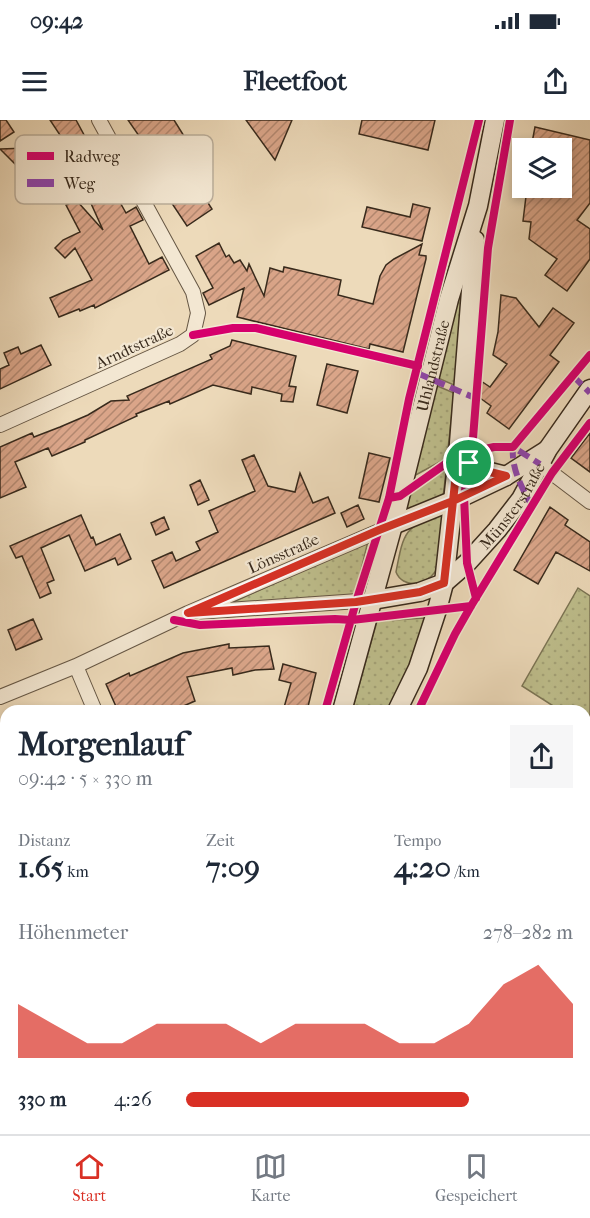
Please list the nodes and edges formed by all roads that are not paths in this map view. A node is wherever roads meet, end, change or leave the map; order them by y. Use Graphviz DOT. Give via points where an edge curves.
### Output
graph roads {
  1 [pos="99,120"];
  2 [pos="495,120"];
  3 [pos="107,135"];
  4 [pos="145,204"];
  5 [pos="478,206"];
  6 [pos="590,389"];
  7 [pos="0,425"];
  8 [pos="458,456"];
  9 [pos="544,457"];
  10 [pos="506,476"];
  11 [pos="453,501"];
  12 [pos="590,502"];
  13 [pos="393,525"];
  14 [pos="444,583"];
  15 [pos="373,600"];
  16 [pos="188,613"];
  17 [pos="76,666"];
  18 [pos="0,697"];
  19 [pos="92,705"];
  20 [pos="344,705"];
  21 [pos="400,705"];
  1 -- 3 [label="street, Arndtstraße"];
  2 -- 5 [label="main road, Uhlandstraße"];
  4 -- 7 [label="street, Arndtstraße" via="193,292 198,313 193,335"];
  5 -- 8 [label="main road, Uhlandstraße"];
  5 -- 13 [label="main road, Uhlandstraße" via="449,299"];
  6 -- 9 [label="main road, Münsterstraße"];
  8 -- 10 [label="main road" via="486,471"];
  8 -- 11 [label="main road, Münsterstraße"];
  9 -- 10 [label="main road, Münsterstraße"];
  9 -- 12 [label="street"];
  9 -- 14 [label="main road, Münsterstraße" via="521,499 497,530"];
  10 -- 11 [label="main road, Münsterstraße"];
  11 -- 13 [label="main road, Münsterstraße"];
  11 -- 14 [label="main road, Münsterstraße"];
  13 -- 15 [label="main road"];
  13 -- 16 [label="street, Lönsstraße"];
  14 -- 15 [label="main road, Münsterstraße" via="420,592"];
  14 -- 21 [label="main road, Münsterstraße" via="417,668"];
  15 -- 16 [label="street, Lönsstraße"];
  15 -- 20 [label="main road"];
  16 -- 17 [label="street, Lönsstraße"];
  17 -- 18 [label="street, Lönsstraße"];
  17 -- 19 [label="street"];
}
